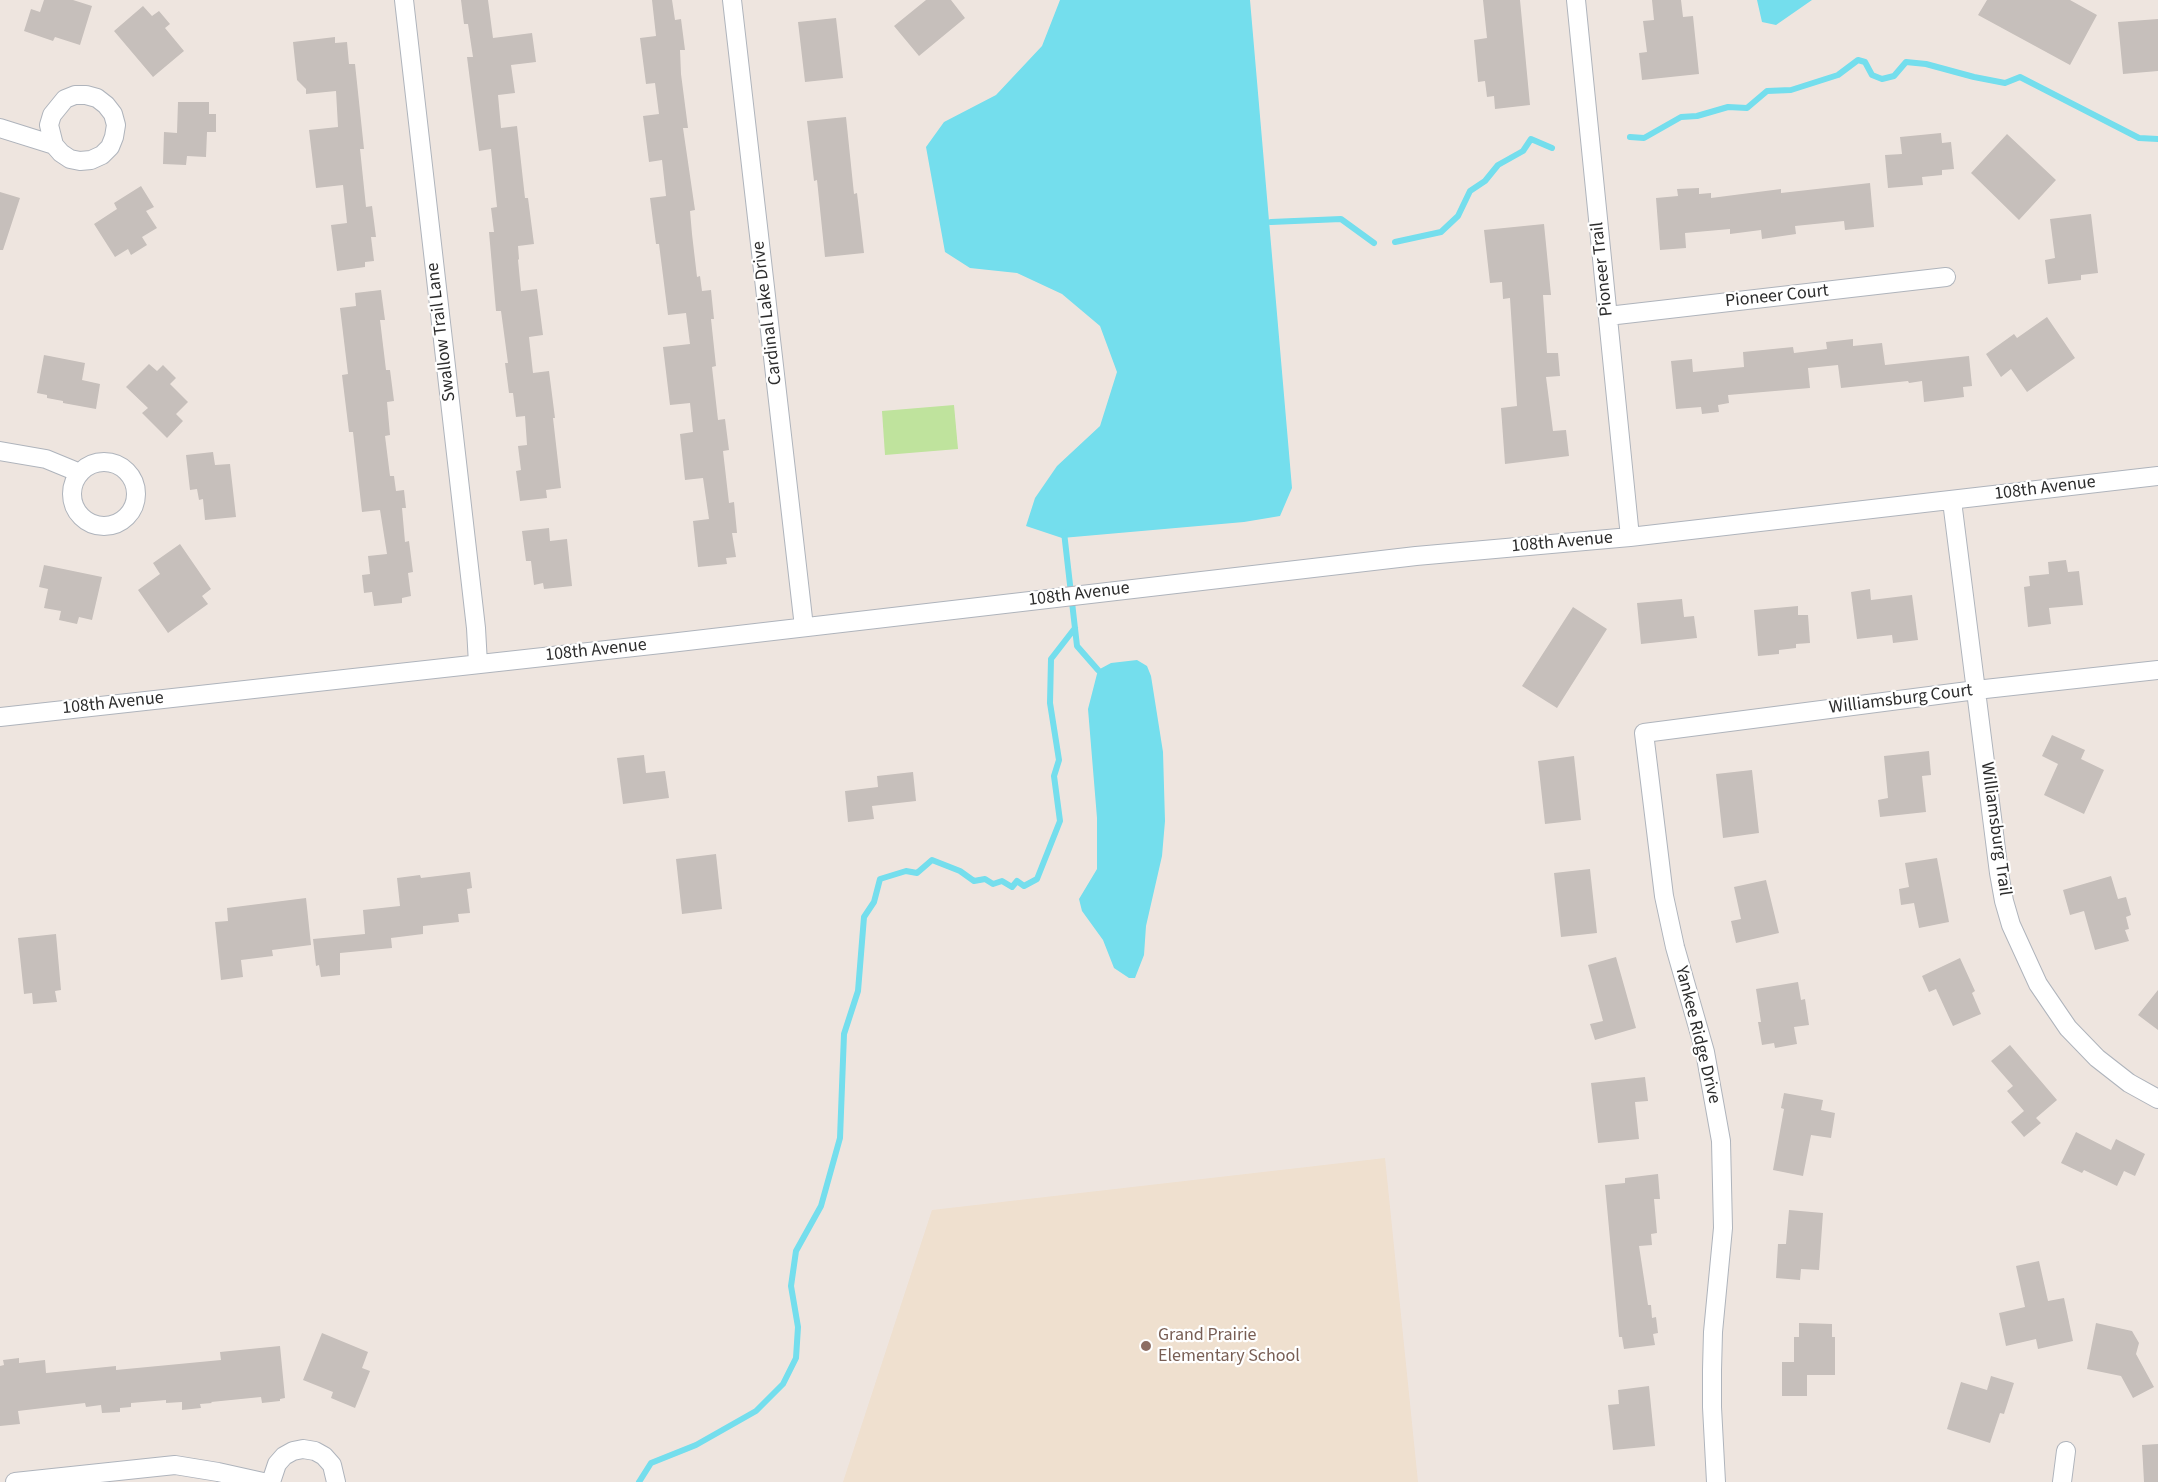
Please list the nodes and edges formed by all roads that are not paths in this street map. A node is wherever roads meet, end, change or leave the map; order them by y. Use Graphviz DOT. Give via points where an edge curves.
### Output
graph roads {
  1 [pos="404,0"];
  2 [pos="732,0"];
  3 [pos="1576,0"];
  4 [pos="0,128"];
  5 [pos="54,145"];
  6 [pos="1946,278"];
  7 [pos="1608,316"];
  8 [pos="0,451"];
  9 [pos="80,473"];
  10 [pos="2158,476"];
  11 [pos="1952,501"];
  12 [pos="1630,537"];
  13 [pos="804,627"];
  14 [pos="478,664"];
  15 [pos="2158,670"];
  16 [pos="1976,690"];
  17 [pos="0,717"];
  18 [pos="1644,733"];
  19 [pos="2158,1099"];
  20 [pos="2066,1450"];
  21 [pos="15,1482"];
  22 [pos="263,1482"];
  23 [pos="271,1482"];
  24 [pos="336,1482"];
  25 [pos="1716,1482"];
  26 [pos="2062,1482"];
  1 -- 14 [label="street, Swallow Trail Lane"];
  2 -- 13 [label="street, Cardinal Lake Drive"];
  3 -- 7 [label="street, Pioneer Trail"];
  4 -- 5 [label="street"];
  6 -- 7 [label="street, Pioneer Court"];
  7 -- 12 [label="street, Pioneer Trail"];
  8 -- 9 [label="street" via="46,459"];
  10 -- 11 [label="street, 108th Avenue"];
  11 -- 12 [label="street, 108th Avenue"];
  11 -- 16 [label="street, Williamsburg Trail"];
  12 -- 13 [label="street, 108th Avenue" via="1416,556"];
  13 -- 14 [label="street, 108th Avenue"];
  14 -- 17 [label="street, 108th Avenue"];
  15 -- 16 [label="street, Williamsburg Court"];
  16 -- 18 [label="street, Williamsburg Court"];
  16 -- 19 [label="street, Williamsburg Trail" via="2002,892 2020,947 2038,984 2068,1028 2097,1058"];
  18 -- 25 [label="street, Yankee Ridge Drive" via="1664,896 1706,1052 1721,1141 1723,1228 1712,1379"];
  20 -- 26 [label="street"];
  21 -- 22 [label="street" via="175,1465"];
  23 -- 24 [label="street" via="276,1464 293,1451 303,1449 324,1456 332,1465"];
}
